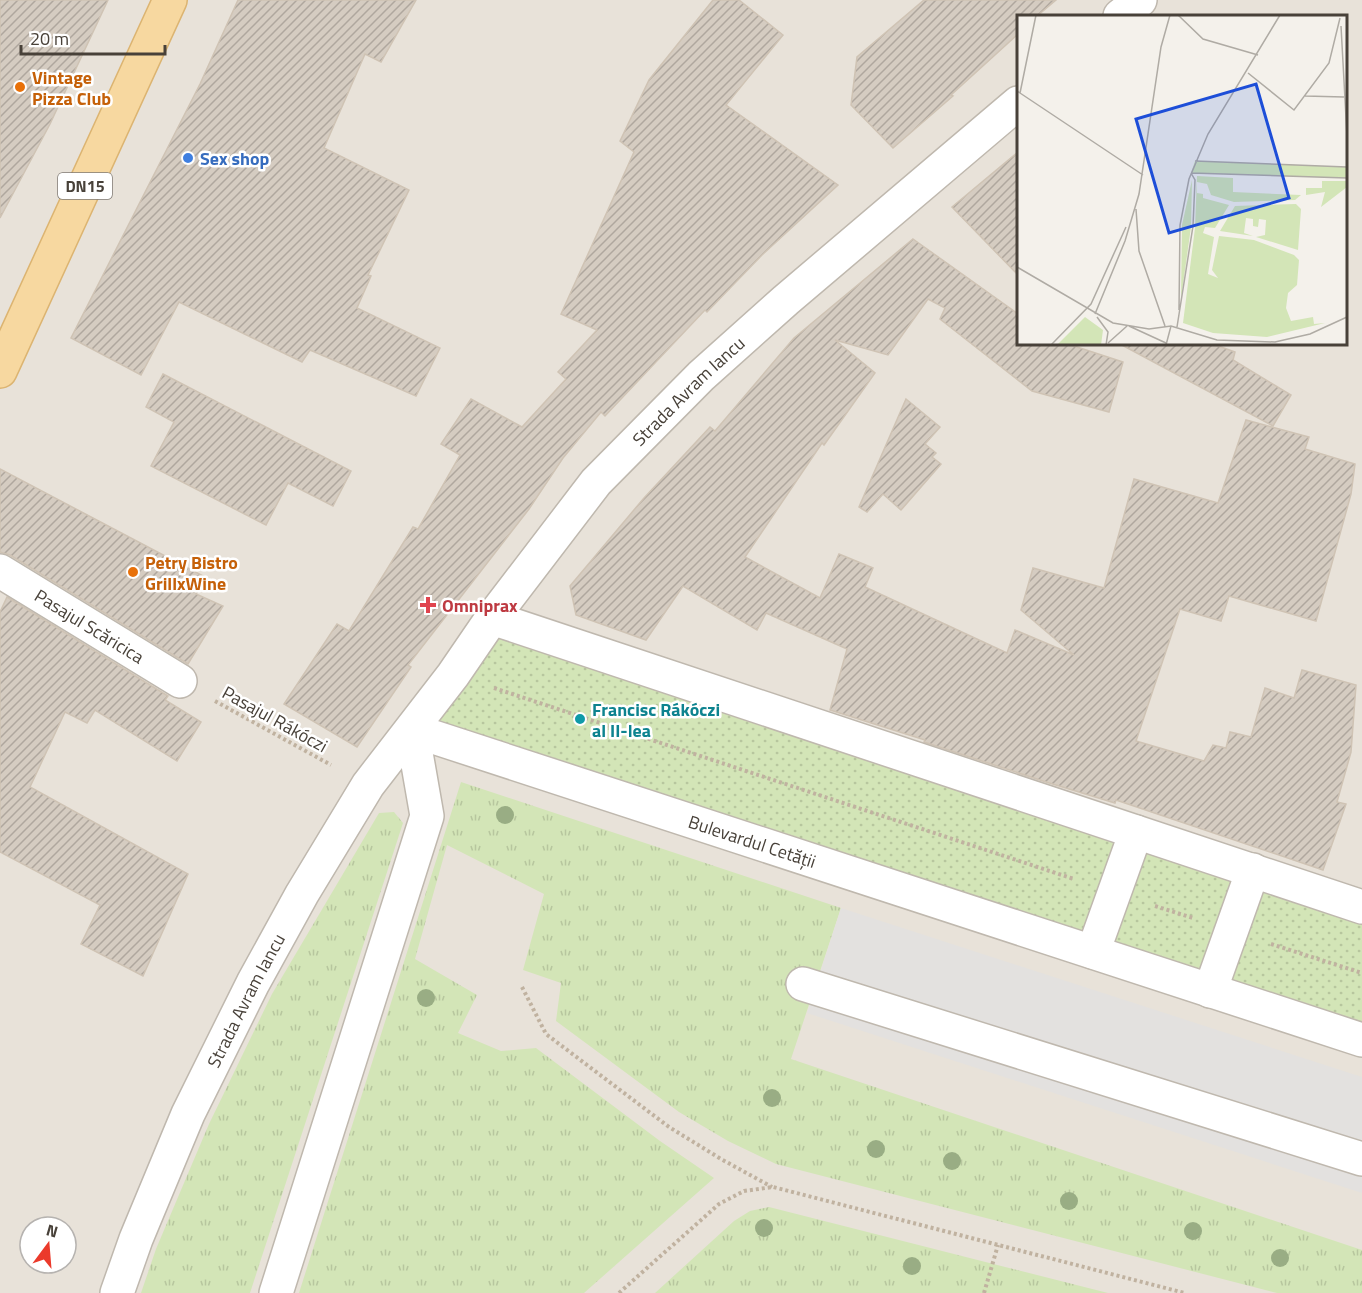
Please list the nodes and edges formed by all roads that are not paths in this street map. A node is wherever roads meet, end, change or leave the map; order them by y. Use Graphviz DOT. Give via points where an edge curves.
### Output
graph roads {
  1 [pos="170,0"];
  2 [pos="1140,0"];
  3 [pos="1121,15"];
  4 [pos="1017,104"];
  5 [pos="0,371"];
  6 [pos="0,571"];
  7 [pos="492,618"];
  8 [pos="180,681"];
  9 [pos="412,730"];
  10 [pos="1136,832"];
  11 [pos="1253,870"];
  12 [pos="1362,907"];
  13 [pos="1093,952"];
  14 [pos="803,984"];
  15 [pos="1210,991"];
  16 [pos="1362,1040"];
  17 [pos="1362,1159"];
  18 [pos="117,1293"];
  19 [pos="276,1293"];
  1 -- 5 [label="main road, DN15"];
  2 -- 3 [label="street"];
  4 -- 7 [label="street, Strada Avram Iancu" via="701,376 596,482"];
  6 -- 8 [label="street, Pasajul Scăricica"];
  7 -- 9 [label="street, Strada Avram Iancu"];
  7 -- 10 [label="street"];
  9 -- 13 [label="street, Bulevardul Cetății"];
  9 -- 18 [label="street, Strada Avram Iancu" via="368,785 253,983 188,1114"];
  9 -- 19 [label="street" via="427,816"];
  10 -- 11 [label="street"];
  10 -- 13 [label="street"];
  11 -- 12 [label="street"];
  11 -- 15 [label="street"];
  13 -- 15 [label="street, Bulevardul Cetății"];
  14 -- 17 [label="street"];
  15 -- 16 [label="street, Bulevardul Cetății"];
}
